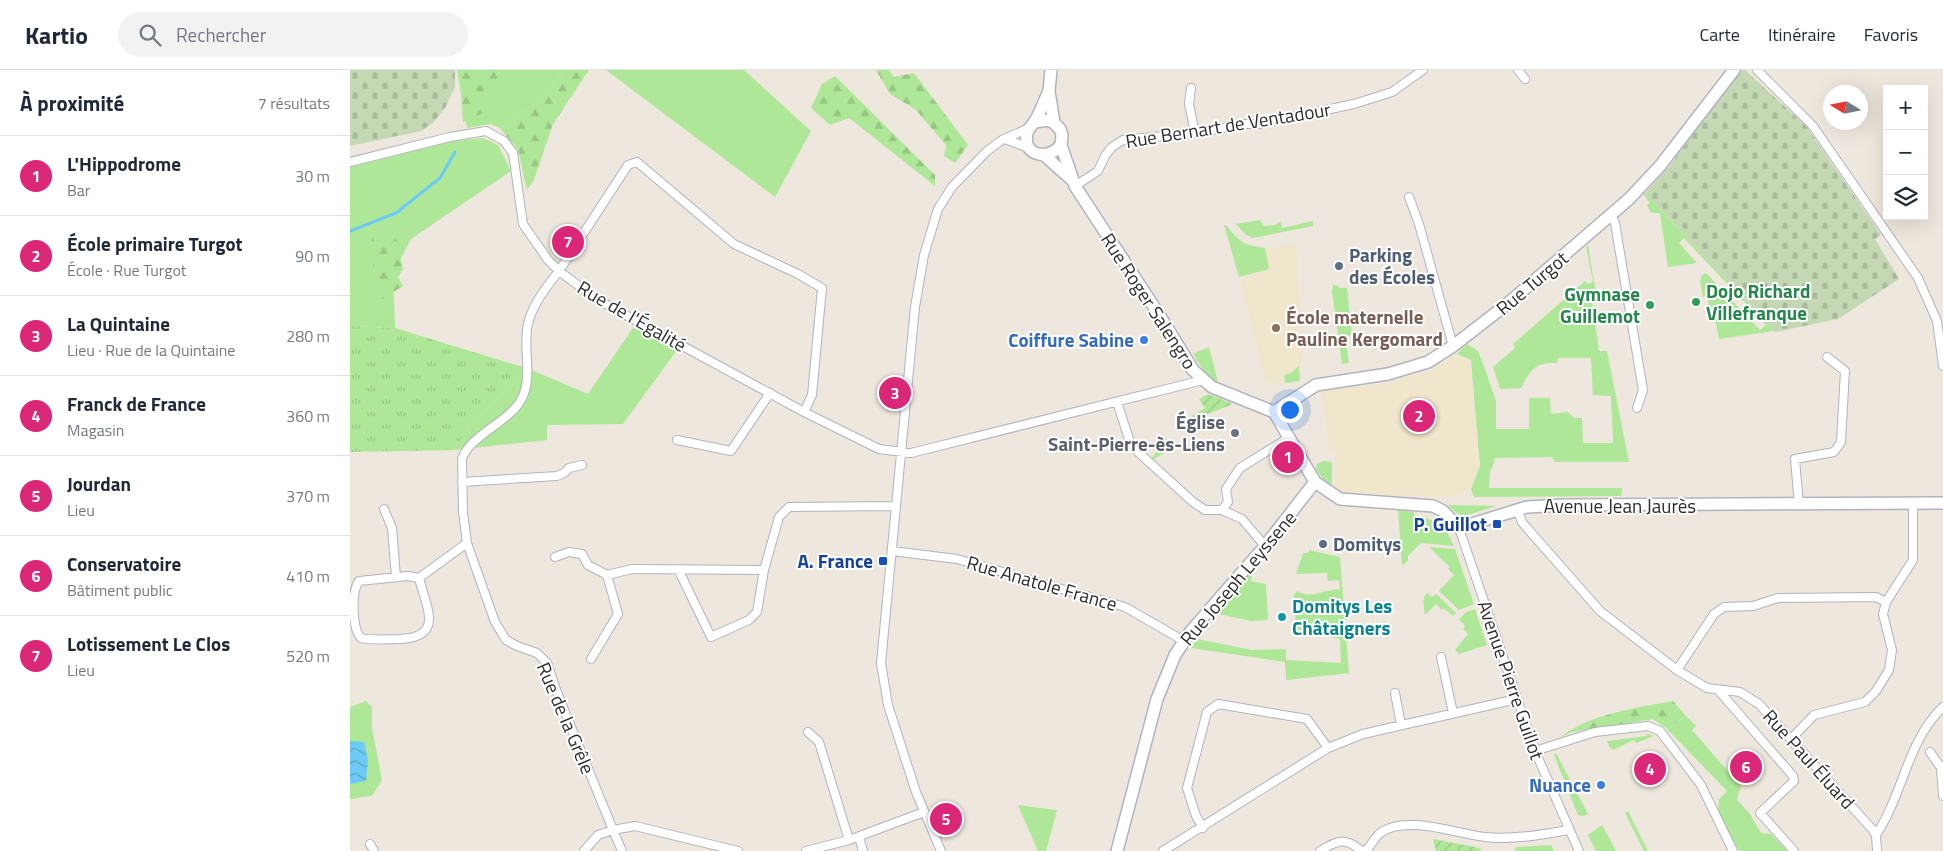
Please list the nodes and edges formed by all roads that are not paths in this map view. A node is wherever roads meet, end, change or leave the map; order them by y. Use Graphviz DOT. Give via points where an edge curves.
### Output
graph roads {
  1 [pos="1051,70"];
  2 [pos="1423,70"];
  3 [pos="1518,70"];
  4 [pos="1734,70"];
  5 [pos="1758,70"];
  6 [pos="1525,79"];
  7 [pos="1191,88"];
  8 [pos="1048,92"];
  9 [pos="1054,123"];
  10 [pos="1032,125"];
  11 [pos="1195,133"];
  12 [pos="1005,138"];
  13 [pos="1061,145"];
  14 [pos="1029,148"];
  15 [pos="1046,156"];
  16 [pos="350,162"];
  17 [pos="1073,183"];
  18 [pos="1409,197"];
  19 [pos="1610,214"];
  20 [pos="559,271"];
  21 [pos="1453,346"];
  22 [pos="1828,357"];
  23 [pos="1943,366"];
  24 [pos="1203,380"];
  25 [pos="770,393"];
  26 [pos="1117,402"];
  27 [pos="1637,408"];
  28 [pos="804,412"];
  29 [pos="1274,412"];
  30 [pos="1290,437"];
  31 [pos="677,440"];
  32 [pos="900,453"];
  33 [pos="582,465"];
  34 [pos="462,482"];
  35 [pos="1315,482"];
  36 [pos="1913,503"];
  37 [pos="1943,503"];
  38 [pos="1799,505"];
  39 [pos="896,506"];
  40 [pos="384,509"];
  41 [pos="1517,509"];
  42 [pos="1222,510"];
  43 [pos="1460,528"];
  44 [pos="467,543"];
  45 [pos="1265,546"];
  46 [pos="892,551"];
  47 [pos="555,556"];
  48 [pos="678,570"];
  49 [pos="764,570"];
  50 [pos="607,575"];
  51 [pos="396,576"];
  52 [pos="419,578"];
  53 [pos="1886,602"];
  54 [pos="1184,642"];
  55 [pos="1441,657"];
  56 [pos="591,659"];
  57 [pos="1677,670"];
  58 [pos="1720,691"];
  59 [pos="1395,694"];
  60 [pos="1517,699"];
  61 [pos="1943,707"];
  62 [pos="1453,713"];
  63 [pos="1401,725"];
  64 [pos="808,732"];
  65 [pos="1791,739"];
  66 [pos="1328,748"];
  67 [pos="1535,751"];
  68 [pos="1930,752"];
  69 [pos="1943,796"];
  70 [pos="924,812"];
  71 [pos="1203,828"];
  72 [pos="613,830"];
  73 [pos="1568,830"];
  74 [pos="1876,835"];
  75 [pos="858,837"];
  76 [pos="849,840"];
  77 [pos="584,851"];
  78 [pos="622,851"];
  79 [pos="738,851"];
  80 [pos="806,851"];
  81 [pos="863,851"];
  82 [pos="941,851"];
  83 [pos="1117,851"];
  84 [pos="1163,851"];
  85 [pos="1320,851"];
  86 [pos="1362,851"];
  87 [pos="1366,851"];
  88 [pos="1579,851"];
  89 [pos="1733,851"];
  90 [pos="1794,851"];
  91 [pos="1877,851"];
  1 -- 8 [label="main road"];
  2 -- 11 [label="street, Rue Bernart de Ventadour" via="1392,92 1354,104 1260,124"];
  3 -- 6 [label="street"];
  4 -- 19 [label="main road, Rue Turgot" via="1660,166"];
  5 -- 23 [label="street" via="1813,126 1918,278 1937,320"];
  7 -- 11 [label="street" via="1189,104"];
  8 -- 9 [label="main road"];
  8 -- 10 [label="main road"];
  9 -- 10 [label="main road" via="1048,120"];
  9 -- 13 [label="main road" via="1060,128"];
  10 -- 12 [label="street"];
  10 -- 14 [label="main road" via="1026,138"];
  11 -- 17 [label="street, Rue Bernart de Ventadour" via="1123,140 1112,147 1098,171"];
  12 -- 14 [label="street"];
  12 -- 32 [label="street" via="969,169 938,208 924,255 915,307"];
  13 -- 15 [label="main road"];
  13 -- 17 [label="main road"];
  14 -- 15 [label="main road"];
  15 -- 17 [label="main road"];
  16 -- 20 [label="street, Rue de l'Égalité" via="486,130 504,141 514,153 523,224"];
  17 -- 24 [label="main road, Rue Roger Salengro" via="1183,355"];
  18 -- 21 [label="street"];
  19 -- 21 [label="main road, Rue Turgot" via="1513,300"];
  19 -- 27 [label="street" via="1615,223 1643,390"];
  20 -- 25 [label="street, Rue de l'Égalité" via="598,300"];
  20 -- 28 [label="street, Rue de la Grêle" via="628,165 636,162 734,244 822,288 812,396"];
  20 -- 34 [label="street, Rue de la Grêle" via="546,286 530,316 527,376 522,399 511,413 463,454"];
  21 -- 29 [label="main road, Rue Turgot" via="1428,362 1388,374 1316,385"];
  22 -- 38 [label="street" via="1845,371 1841,442 1834,452 1795,459"];
  24 -- 26 [label="street"];
  24 -- 29 [label="main road, Rue Roger Salengro" via="1212,387"];
  25 -- 28 [label="street, Rue de l'Égalité"];
  25 -- 31 [label="street" via="731,451"];
  26 -- 32 [label="street" via="911,453"];
  26 -- 42 [label="street" via="1130,442 1138,452 1192,502 1205,510"];
  28 -- 32 [label="street, Rue de l'Égalité" via="879,449"];
  29 -- 30 [label="main road"];
  30 -- 35 [label="main road"];
  30 -- 42 [label="street" via="1240,468 1226,489 1228,502"];
  32 -- 39 [label="street"];
  33 -- 34 [label="street" via="557,476"];
  34 -- 44 [label="street, Rue de la Grêle"];
  35 -- 43 [label="main road" via="1340,499 1433,506"];
  35 -- 45 [label="main road, Rue Joseph Leyssene"];
  36 -- 37 [label="main road, Avenue Jean Jaurès"];
  36 -- 38 [label="main road, Avenue Jean Jaurès"];
  36 -- 53 [label="street" via="1913,560"];
  38 -- 41 [label="main road, Avenue Jean Jaurès" via="1565,505"];
  39 -- 46 [label="street"];
  39 -- 49 [label="street" via="789,507 779,517"];
  40 -- 51 [label="street" via="392,528"];
  41 -- 43 [label="main road, Avenue Jean Jaurès"];
  41 -- 57 [label="street, Rue Paul Éluard" via="1522,522 1600,611"];
  42 -- 45 [label="street" via="1242,519"];
  43 -- 60 [label="street, Avenue Pierre Guillot"];
  44 -- 52 [label="street"];
  44 -- 72 [label="street, Rue de la Grêle" via="500,632 506,640 537,653 547,663"];
  45 -- 54 [label="main road, Rue Joseph Leyssene"];
  46 -- 54 [label="street, Rue Anatole France" via="957,558 1125,607"];
  46 -- 70 [label="street" via="882,679"];
  47 -- 50 [label="street" via="569,552 582,554 588,565"];
  48 -- 49 [label="street"];
  48 -- 49 [label="street" via="711,638 749,620 756,612"];
  48 -- 50 [label="street" via="632,569"];
  50 -- 56 [label="street" via="618,614"];
  51 -- 52 [label="street"];
  51 -- 52 [label="street" via="367,579 359,581 356,586 355,627 361,638 414,638 426,630 430,618"];
  53 -- 57 [label="street" via="1876,597 1778,598 1753,606 1724,607 1714,614"];
  53 -- 65 [label="street" via="1883,614 1892,650 1889,670 1876,691 1864,702 1814,715"];
  54 -- 83 [label="main road, Rue Joseph Leyssene" via="1175,655 1157,699"];
  55 -- 62 [label="street"];
  57 -- 58 [label="street, Rue Paul Éluard" via="1707,688"];
  58 -- 65 [label="street, Rue Paul Éluard" via="1740,692 1759,704"];
  58 -- 90 [label="street" via="1793,776 1794,781 1760,813"];
  59 -- 63 [label="street"];
  60 -- 62 [label="street"];
  60 -- 67 [label="street, Avenue Pierre Guillot"];
  61 -- 74 [label="street" via="1927,727 1908,763 1885,821"];
  62 -- 63 [label="street"];
  63 -- 66 [label="street" via="1363,734"];
  64 -- 76 [label="street" via="819,742"];
  65 -- 74 [label="street, Rue Paul Éluard"];
  66 -- 71 [label="street"];
  66 -- 71 [label="street" via="1307,719 1218,704 1206,712 1187,788"];
  67 -- 73 [label="street, Avenue Pierre Guillot"];
  67 -- 89 [label="street" via="1595,732 1648,726 1660,731 1701,785"];
  68 -- 69 [label="street" via="1941,768"];
  70 -- 75 [label="street"];
  70 -- 82 [label="street"];
  71 -- 84 [label="street"];
  72 -- 77 [label="street" via="598,835"];
  72 -- 78 [label="street, Rue de la Grêle"];
  72 -- 79 [label="street" via="636,826"];
  73 -- 87 [label="street" via="1542,835 1485,837 1401,825 1381,833"];
  73 -- 88 [label="street, Avenue Pierre Guillot"];
  74 -- 91 [label="street"];
  75 -- 76 [label="street"];
  75 -- 81 [label="street"];
  76 -- 80 [label="street"];
  85 -- 86 [label="street" via="1335,841 1344,841"];
}
